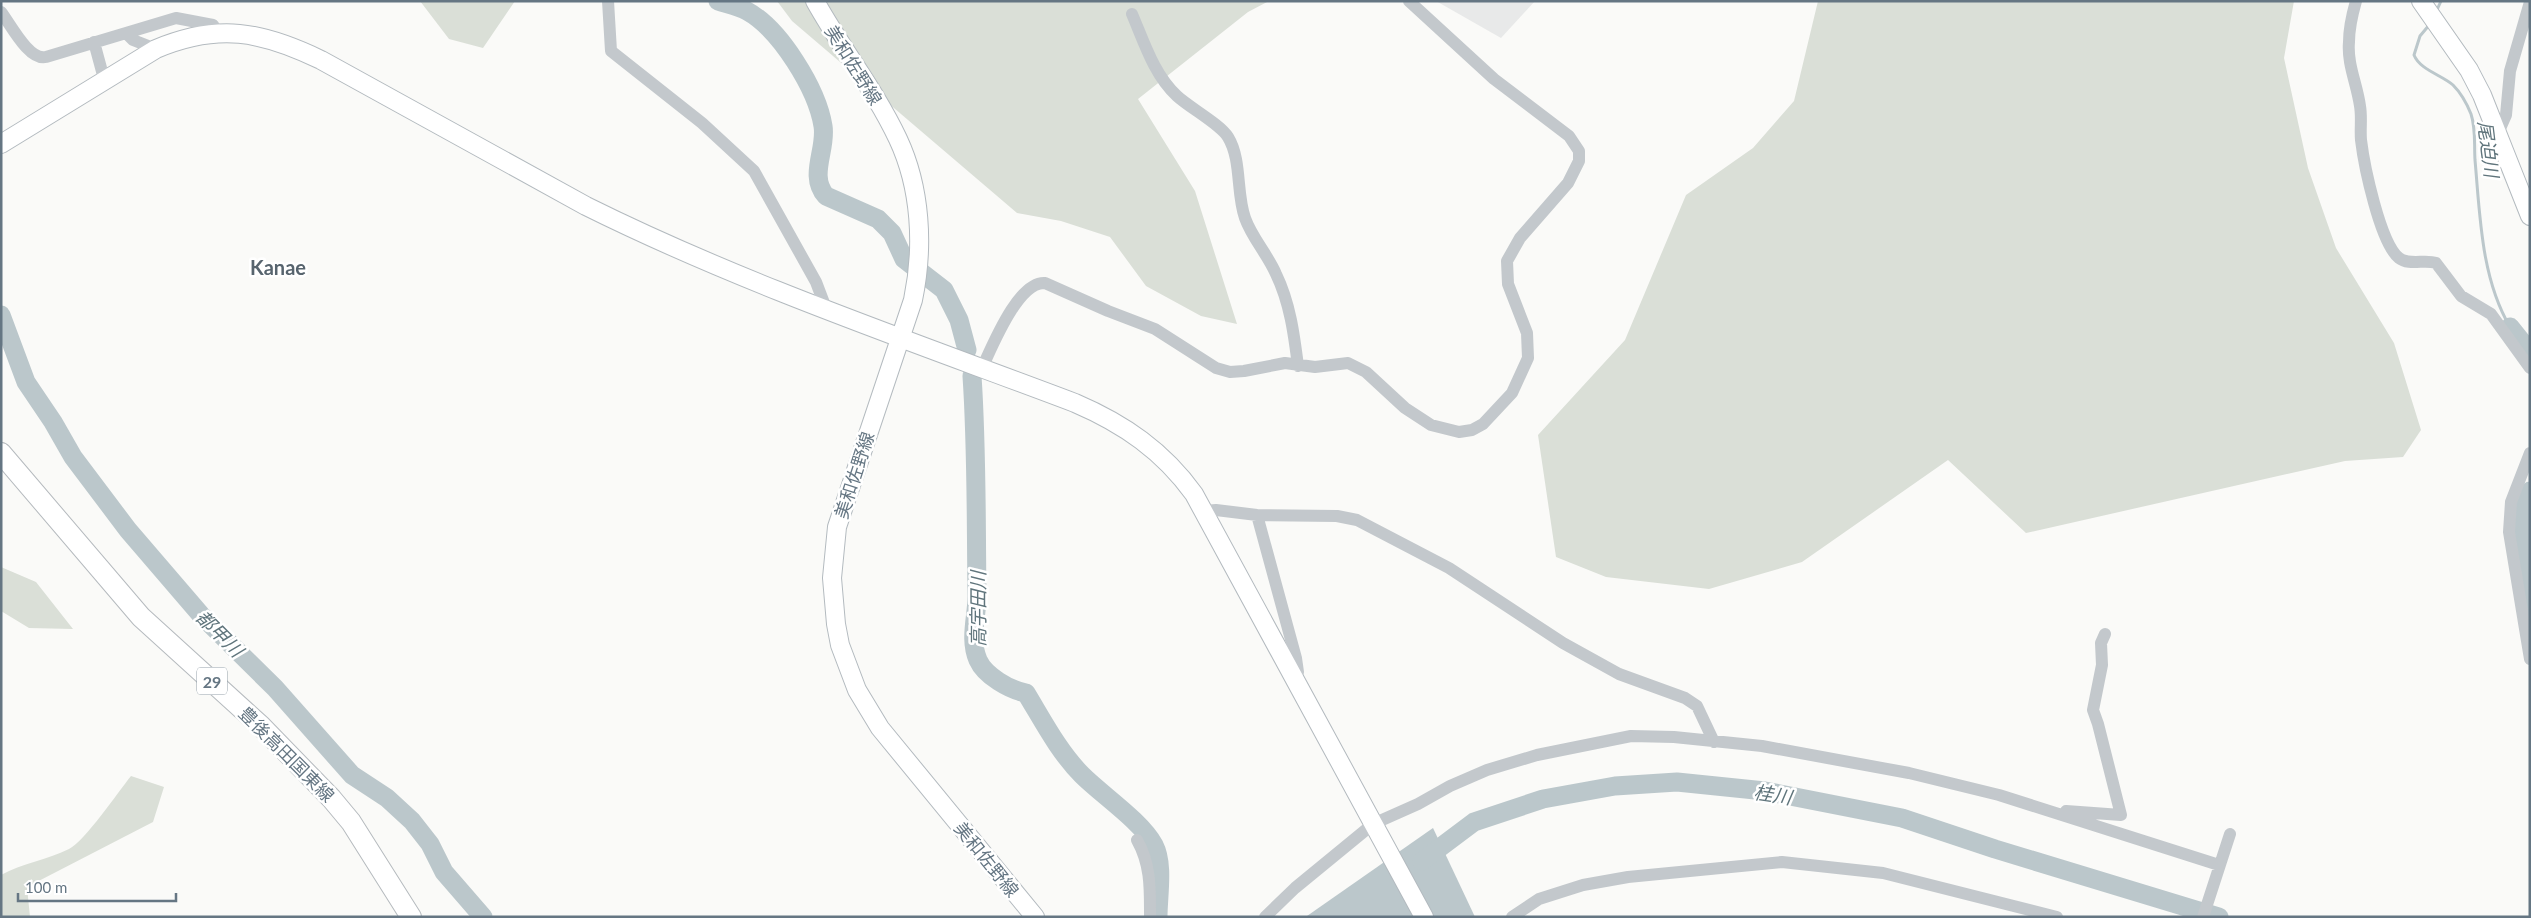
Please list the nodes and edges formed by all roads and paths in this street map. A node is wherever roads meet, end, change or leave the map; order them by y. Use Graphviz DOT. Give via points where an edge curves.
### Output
graph roads {
  1 [pos="608,1"];
  2 [pos="815,1"];
  3 [pos="1409,1"];
  4 [pos="2356,1"];
  5 [pos="2530,2"];
  6 [pos="1,12"];
  7 [pos="2429,13"];
  8 [pos="1132,14"];
  9 [pos="126,33"];
  10 [pos="218,33"];
  11 [pos="94,42"];
  12 [pos="156,49"];
  13 [pos="104,79"];
  14 [pos="2498,133"];
  15 [pos="1,144"];
  16 [pos="2530,216"];
  17 [pos="827,311"];
  18 [pos="902,338"];
  19 [pos="1298,366"];
  20 [pos="982,368"];
  21 [pos="2530,368"];
  22 [pos="1,453"];
  23 [pos="2530,453"];
  24 [pos="1204,511"];
  25 [pos="1257,515"];
  26 [pos="2105,634"];
  27 [pos="2530,659"];
  28 [pos="1295,678"];
  29 [pos="1714,742"];
  30 [pos="2046,810"];
  31 [pos="1375,827"];
  32 [pos="2230,834"];
  33 [pos="1137,840"];
  34 [pos="2218,868"];
  35 [pos="2029,912"];
  36 [pos="411,917"];
  37 [pos="1035,917"];
  38 [pos="1150,917"];
  39 [pos="1265,917"];
  40 [pos="1424,917"];
  41 [pos="1512,917"];
  42 [pos="2057,917"];
  43 [pos="2203,917"];
  1 -- 17 [label="street" via="611,51 702,122 754,171 816,282"];
  2 -- 18 [label="street, 美和佐野線" via="899,141 906,161 918,212 919,260"];
  3 -- 19 [label="street" via="1494,79 1569,136 1579,151 1579,161 1568,183 1520,238 1507,261 1508,284 1527,333 1528,358 1512,392 1494,414 1478,427 1459,432 1418,418 1358,366 1348,363"];
  4 -- 21 [label="street" via="2348,43 2361,107 2364,158 2377,215 2393,251 2407,262 2436,263 2461,296 2491,314"];
  5 -- 14 [label="street" via="2510,71 2506,115"];
  6 -- 11 [label="street" via="38,58"];
  7 -- 14 [label="street" via="2469,70"];
  8 -- 19 [label="street" via="1166,84 1227,135 1245,218 1276,274 1286,300 1294,330"];
  9 -- 10 [label="street" via="176,18 213,25"];
  9 -- 11 [label="street"];
  9 -- 12 [label="street" via="133,40"];
  10 -- 12 [label="street" via="191,36"];
  10 -- 17 [label="street" via="256,36 300,50 626,226"];
  11 -- 13 [label="street"];
  12 -- 13 [label="street"];
  13 -- 15 [label="street"];
  14 -- 16 [label="street"];
  17 -- 18 [label="street"];
  18 -- 20 [label="street"];
  18 -- 37 [label="street, 美和佐野線" via="837,527 832,586 840,645 857,690 880,728"];
  19 -- 20 [label="street" via="1285,363 1230,372 1216,368 1155,329 1041,283 1030,288 1018,300"];
  20 -- 24 [label="street" via="1075,403 1126,428 1171,464"];
  22 -- 36 [label="main road, 豊後高田国東線 / 29" via="141,618 261,726 331,798 352,822"];
  23 -- 27 [label="street" via="2511,502 2510,532"];
  24 -- 25 [label="street"];
  24 -- 28 [label="street"];
  25 -- 28 [label="street" via="1297,665"];
  25 -- 29 [label="street" via="1337,516 1357,520 1449,568 1563,643 1620,674 1685,698 1697,706"];
  26 -- 30 [label="street" via="2101,643 2102,665 2093,710 2121,815"];
  28 -- 31 [label="street"];
  29 -- 30 [label="street" via="1762,746 1909,773"];
  29 -- 31 [label="street" via="1630,736 1537,755 1487,770 1450,786"];
  30 -- 34 [label="street"];
  31 -- 39 [label="street" via="1295,888"];
  31 -- 40 [label="street"];
  32 -- 34 [label="street"];
  33 -- 38 [label="street" via="1148,867"];
  34 -- 43 [label="street"];
  35 -- 41 [label="street" via="1883,873 1782,862 1628,877 1583,885 1538,899"];
  35 -- 42 [label="street"];
}
